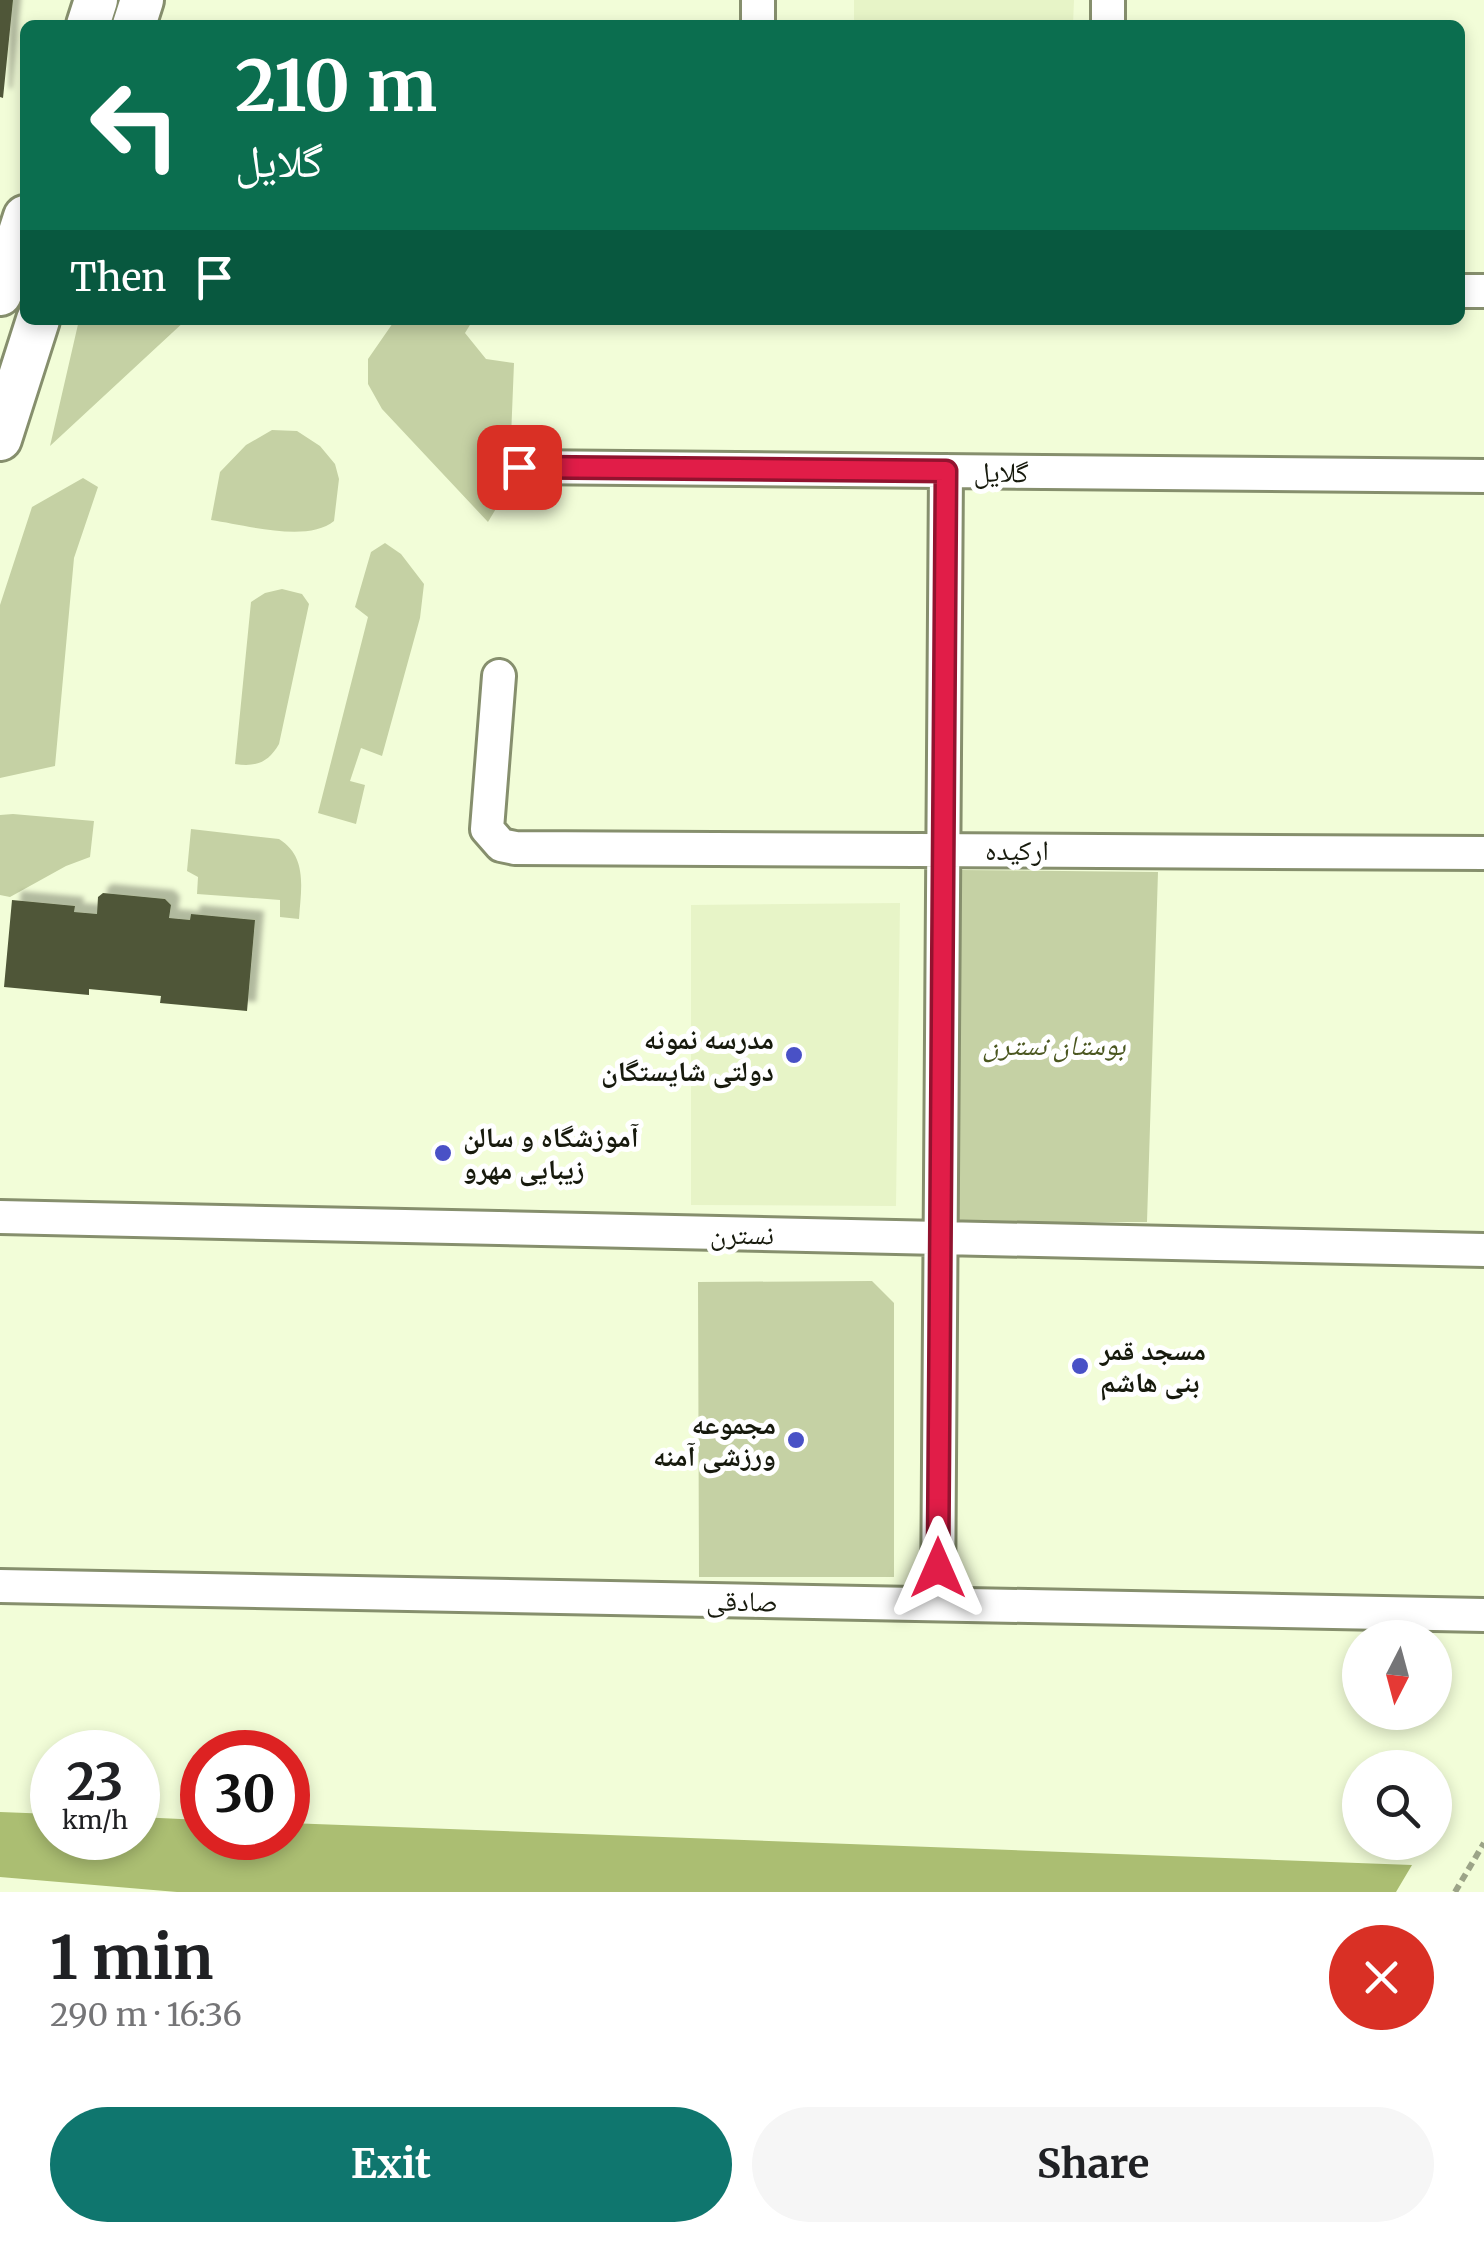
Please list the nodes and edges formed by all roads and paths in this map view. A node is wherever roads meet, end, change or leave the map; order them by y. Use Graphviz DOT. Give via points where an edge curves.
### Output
graph roads {
  1 [pos="20,233"];
  2 [pos="0,294"];
  3 [pos="36,325"];
  4 [pos="0,439"];
  5 [pos="519,467"];
  6 [pos="946,471"];
  7 [pos="1484,476"];
  8 [pos="499,676"];
  9 [pos="943,849"];
  10 [pos="1484,854"];
  11 [pos="0,1217"];
  12 [pos="941,1238"];
  13 [pos="1484,1250"];
  14 [pos="0,1586"];
  15 [pos="938,1604"];
  16 [pos="1484,1615"];
  17 [pos="1484,1844"];
  18 [pos="1455,1892"];
  1 -- 2 [label="street"];
  3 -- 4 [label="street"];
  5 -- 6 [label="street, گلایل"];
  6 -- 7 [label="street, گلایل"];
  6 -- 9 [label="street"];
  8 -- 9 [label="street, ارکیده" via="486,830 501,845"];
  9 -- 10 [label="street, ارکیده"];
  9 -- 12 [label="street"];
  11 -- 12 [label="street, نسترن"];
  12 -- 13 [label="street, نسترن"];
  12 -- 15 [label="street"];
  14 -- 15 [label="street, صادقی"];
  15 -- 16 [label="street, صادقی"];
  17 -- 18 [label="path"];
}
